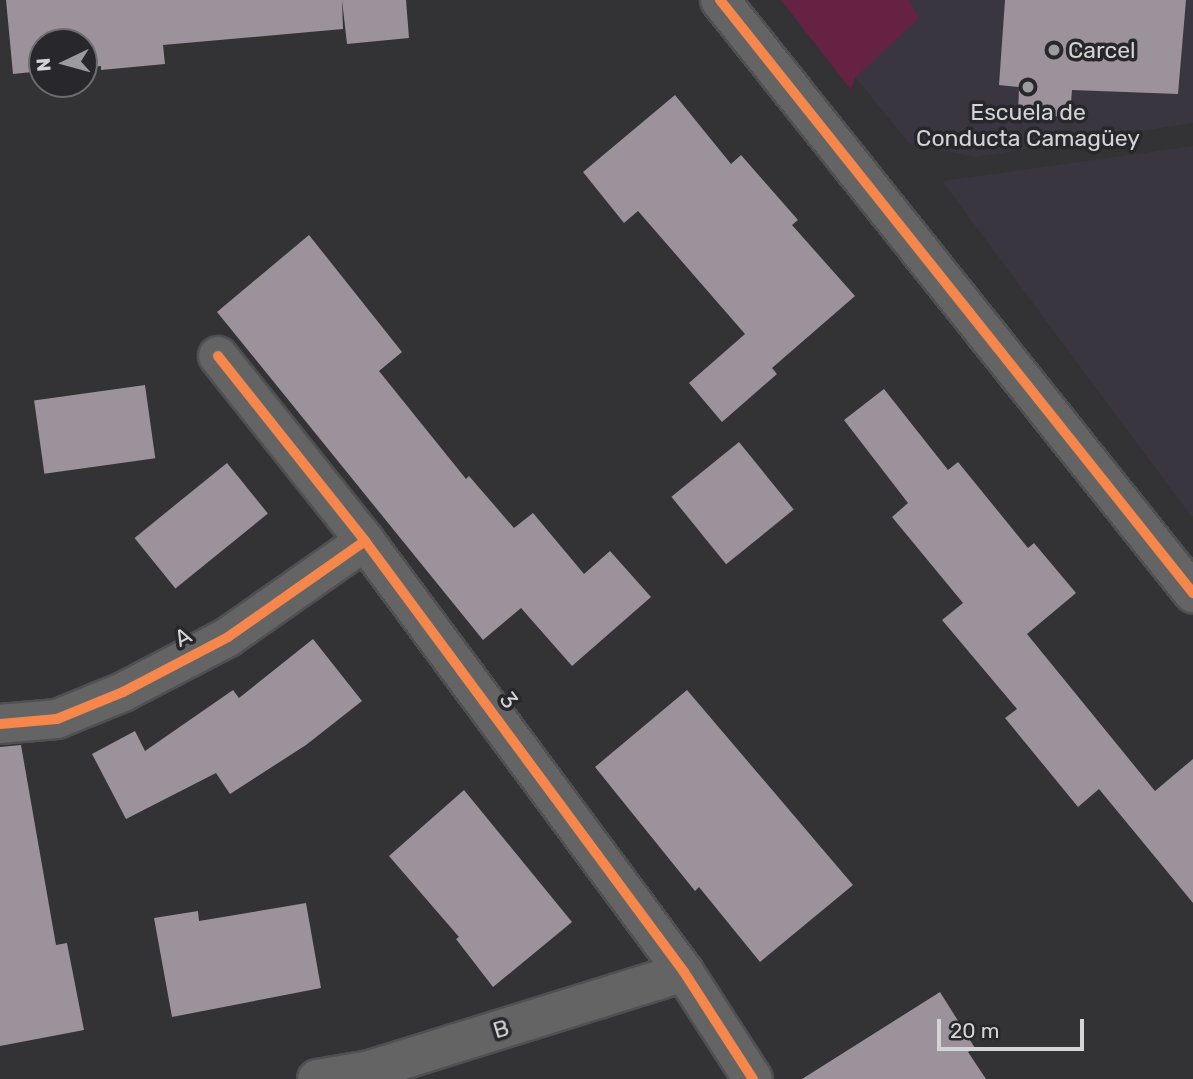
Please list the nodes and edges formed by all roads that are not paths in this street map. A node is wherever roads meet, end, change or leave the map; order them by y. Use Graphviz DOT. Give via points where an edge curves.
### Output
graph roads {
  1 [pos="720,0"];
  2 [pos="218,356"];
  3 [pos="365,541"];
  4 [pos="1193,593"];
  5 [pos="0,724"];
  6 [pos="684,972"];
  7 [pos="371,1074"];
  8 [pos="317,1079"];
  9 [pos="752,1079"];
  1 -- 4 [label="street"];
  2 -- 3 [label="street, 3"];
  3 -- 5 [label="street, A" via="228,637 124,692 57,719"];
  3 -- 6 [label="street, 3"];
  6 -- 7 [label="street, B"];
  6 -- 9 [label="street, 3"];
  7 -- 8 [label="street, B"];
}
